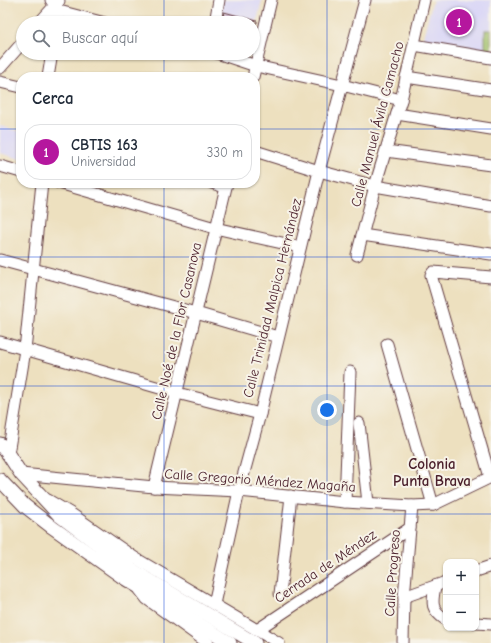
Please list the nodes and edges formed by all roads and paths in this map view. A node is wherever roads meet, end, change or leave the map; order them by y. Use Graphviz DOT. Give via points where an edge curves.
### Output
graph roads {
  1 [pos="219,0"];
  2 [pos="271,0"];
  3 [pos="363,0"];
  4 [pos="424,0"];
  5 [pos="56,4"];
  6 [pos="45,16"];
  7 [pos="57,16"];
  8 [pos="87,16"];
  9 [pos="216,16"];
  10 [pos="414,45"];
  11 [pos="16,50"];
  12 [pos="260,50"];
  13 [pos="491,58"];
  14 [pos="51,60"];
  15 [pos="231,60"];
  16 [pos="258,60"];
  17 [pos="0,68"];
  18 [pos="49,72"];
  19 [pos="255,72"];
  20 [pos="260,73"];
  21 [pos="406,77"];
  22 [pos="0,82"];
  23 [pos="342,85"];
  24 [pos="16,86"];
  25 [pos="491,90"];
  26 [pos="401,100"];
  27 [pos="396,114"];
  28 [pos="491,129"];
  29 [pos="386,151"];
  30 [pos="260,153"];
  31 [pos="491,165"];
  32 [pos="0,166"];
  33 [pos="16,171"];
  34 [pos="318,171"];
  35 [pos="375,186"];
  36 [pos="41,188"];
  37 [pos="76,188"];
  38 [pos="225,188"];
  39 [pos="491,206"];
  40 [pos="216,228"];
  41 [pos="362,235"];
  42 [pos="300,247"];
  43 [pos="491,254"];
  44 [pos="357,255"];
  45 [pos="0,260"];
  46 [pos="33,269"];
  47 [pos="491,277"];
  48 [pos="196,313"];
  49 [pos="278,337"];
  50 [pos="0,342"];
  51 [pos="387,344"];
  52 [pos="25,350"];
  53 [pos="350,372"];
  54 [pos="177,393"];
  55 [pos="260,414"];
  56 [pos="359,423"];
  57 [pos="3,452"];
  58 [pos="21,474"];
  59 [pos="491,477"];
  60 [pos="1,482"];
  61 [pos="154,487"];
  62 [pos="239,491"];
  63 [pos="291,496"];
  64 [pos="44,498"];
  65 [pos="345,502"];
  66 [pos="368,503"];
  67 [pos="433,505"];
  68 [pos="412,506"];
  69 [pos="410,528"];
  70 [pos="491,566"];
  71 [pos="479,570"];
  72 [pos="443,583"];
  73 [pos="435,586"];
  74 [pos="280,594"];
  75 [pos="404,597"];
  76 [pos="214,604"];
  77 [pos="443,617"];
  78 [pos="479,623"];
  79 [pos="491,624"];
  80 [pos="257,630"];
  81 [pos="210,640"];
  82 [pos="230,643"];
  83 [pos="255,643"];
  84 [pos="279,643"];
  85 [pos="403,643"];
  1 -- 9 [label="street"];
  2 -- 12 [label="street"];
  3 -- 23 [label="street, Calle Trinidad Malpica Hernández"];
  4 -- 10 [label="street, Calle Manuel Ávila Camacho"];
  5 -- 6 [label="street"];
  5 -- 7 [label="street"];
  5 -- 8 [label="street"];
  10 -- 13 [label="street"];
  10 -- 21 [label="street, Calle Manuel Ávila Camacho"];
  11 -- 17 [label="street"];
  14 -- 18 [label="street"];
  15 -- 19 [label="street"];
  16 -- 19 [label="street"];
  20 -- 23 [label="street"];
  21 -- 25 [label="street"];
  21 -- 26 [label="street, Calle Manuel Ávila Camacho"];
  22 -- 24 [label="street"];
  23 -- 26 [label="street"];
  23 -- 34 [label="street, Calle Trinidad Malpica Hernández"];
  26 -- 27 [label="street, Calle Manuel Ávila Camacho"];
  27 -- 28 [label="street"];
  27 -- 29 [label="street, Calle Manuel Ávila Camacho"];
  29 -- 31 [label="street"];
  29 -- 35 [label="street, Calle Manuel Ávila Camacho"];
  30 -- 34 [label="street"];
  32 -- 33 [label="street"];
  34 -- 35 [label="street"];
  34 -- 42 [label="street, Calle Trinidad Malpica Hernández"];
  35 -- 39 [label="street"];
  35 -- 41 [label="street, Calle Manuel Ávila Camacho"];
  36 -- 46 [label="street"];
  37 -- 40 [label="street"];
  38 -- 40 [label="street, Calle Noé de la Flor Casanova"];
  40 -- 42 [label="street"];
  40 -- 48 [label="street, Calle Noé de la Flor Casanova"];
  41 -- 43 [label="street"];
  41 -- 44 [label="street, Calle Manuel Ávila Camacho"];
  42 -- 49 [label="street, Calle Trinidad Malpica Hernández"];
  45 -- 46 [label="street"];
  46 -- 48 [label="street"];
  46 -- 52 [label="street"];
  47 -- 59 [label="street" via="433,272 431,275"];
  48 -- 49 [label="street"];
  48 -- 54 [label="street, Calle Noé de la Flor Casanova"];
  49 -- 55 [label="street, Calle Trinidad Malpica Hernández"];
  50 -- 52 [label="street"];
  51 -- 67 [label="street"];
  52 -- 54 [label="street"];
  52 -- 57 [label="street"];
  53 -- 65 [label="street"];
  54 -- 55 [label="street"];
  54 -- 61 [label="street, Calle Noé de la Flor Casanova"];
  55 -- 62 [label="street, Calle Trinidad Malpica Hernández"];
  56 -- 66 [label="street"];
  57 -- 58 [label="main road"];
  58 -- 61 [label="street, Calle Gregorio Méndez Magaña"];
  58 -- 64 [label="main road"];
  59 -- 67 [label="street, Calle Gregorio Méndez Magaña"];
  60 -- 81 [label="main road" via="52,527 121,576 137,584"];
  61 -- 62 [label="street, Calle Gregorio Méndez Magaña"];
  62 -- 63 [label="street, Calle Gregorio Méndez Magaña"];
  62 -- 76 [label="street, Calle Trinidad Malpica Hernández"];
  63 -- 65 [label="street, Calle Gregorio Méndez Magaña"];
  63 -- 74 [label="street"];
  64 -- 76 [label="street" via="135,558"];
  64 -- 83 [label="main road" via="60,516 131,569"];
  65 -- 66 [label="street, Calle Gregorio Méndez Magaña"];
  66 -- 68 [label="street, Calle Gregorio Méndez Magaña"];
  67 -- 68 [label="street, Calle Gregorio Méndez Magaña"];
  68 -- 69 [label="street, Calle Progreso"];
  69 -- 75 [label="street, Calle Progreso"];
  69 -- 80 [label="street, Cerrada de Méndez"];
  70 -- 71 [label="street"];
  72 -- 73 [label="street"];
  73 -- 75 [label="street"];
  73 -- 77 [label="street" via="432,604"];
  75 -- 85 [label="street, Calle Progreso"];
  76 -- 80 [label="street"];
  78 -- 79 [label="street"];
  80 -- 84 [label="street"];
  81 -- 82 [label="main road"];
}
